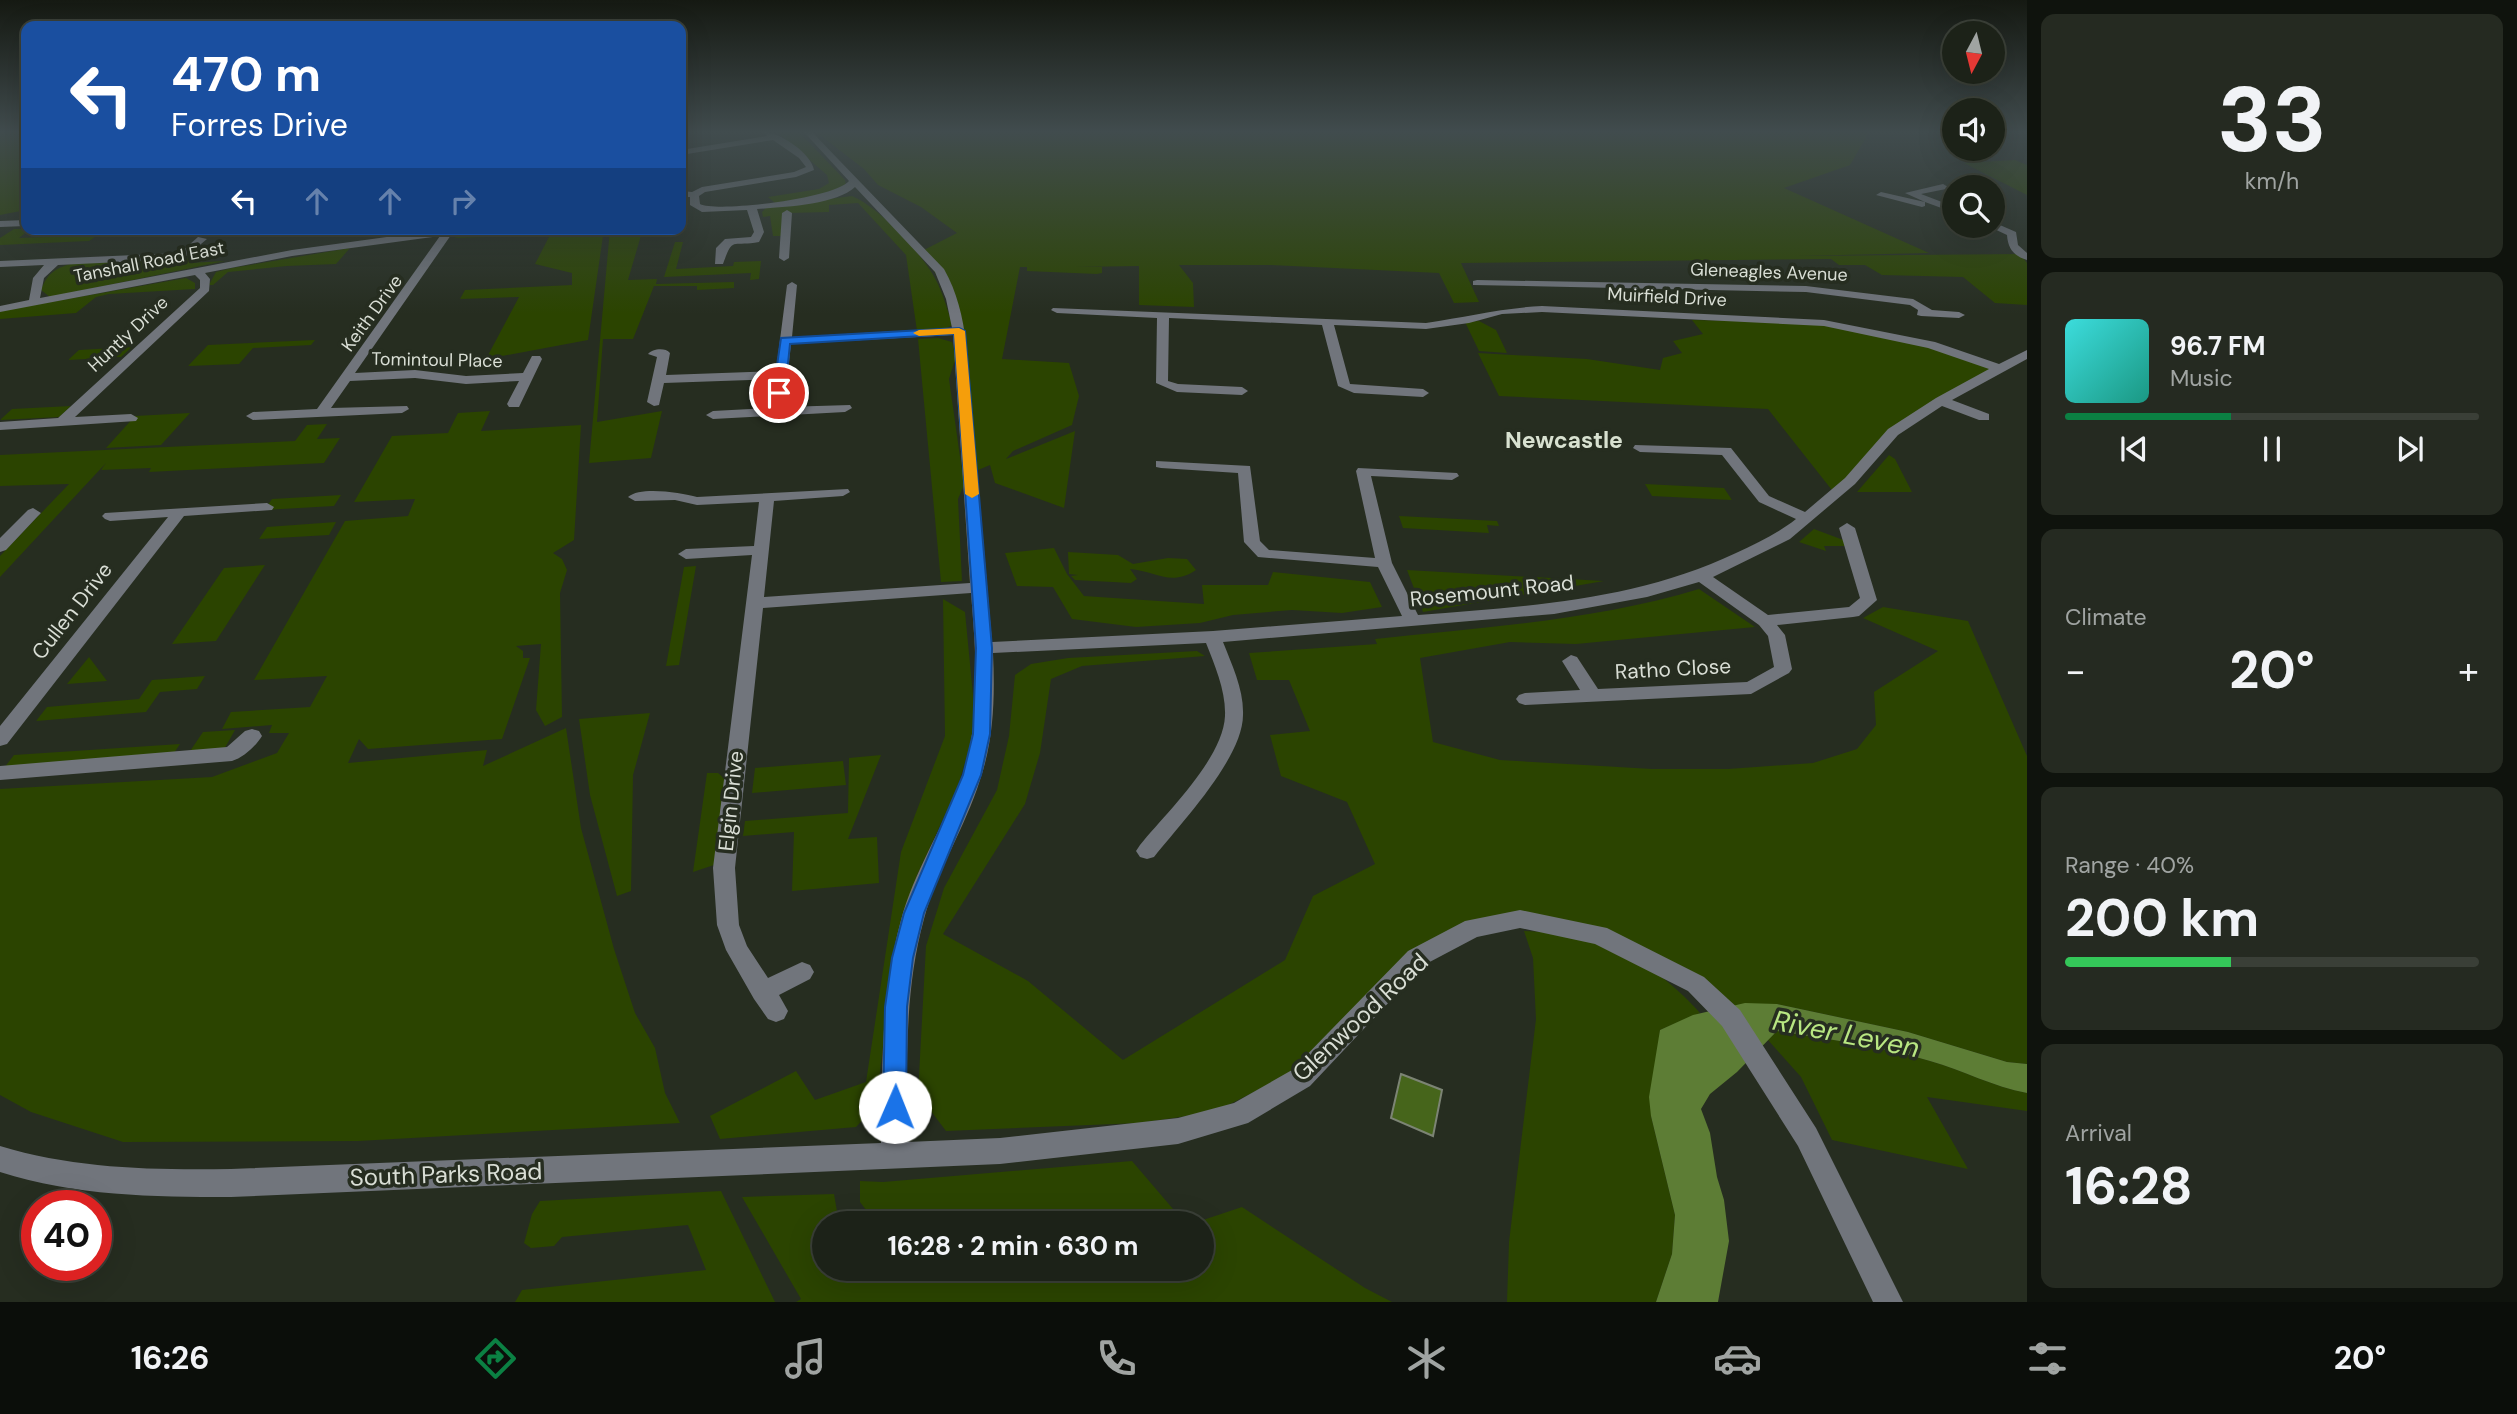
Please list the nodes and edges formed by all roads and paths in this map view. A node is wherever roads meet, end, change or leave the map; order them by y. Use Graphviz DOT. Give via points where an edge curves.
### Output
graph roads {
  1 [pos="698,193"];
  2 [pos="868,193"];
  3 [pos="1910,193"];
  4 [pos="686,194"];
  5 [pos="838,194"];
  6 [pos="694,195"];
  7 [pos="870,195"];
  8 [pos="751,206"];
  9 [pos="1942,206"];
  10 [pos="1942,206"];
  11 [pos="787,213"];
  12 [pos="21,223"];
  13 [pos="0,224"];
  14 [pos="2005,231"];
  15 [pos="417,235"];
  16 [pos="446,235"];
  17 [pos="202,239"];
  18 [pos="770,239"];
  19 [pos="2023,255"];
  20 [pos="784,258"];
  21 [pos="55,262"];
  22 [pos="719,262"];
  23 [pos="0,264"];
  24 [pos="197,270"];
  25 [pos="1477,283"];
  26 [pos="792,285"];
  27 [pos="1602,285"];
  28 [pos="34,303"];
  29 [pos="0,309"];
  30 [pos="1057,310"];
  31 [pos="1621,313"];
  32 [pos="1915,313"];
  33 [pos="1930,314"];
  34 [pos="1163,315"];
  35 [pos="1959,315"];
  36 [pos="1327,322"];
  37 [pos="959,331"];
  38 [pos="785,341"];
  39 [pos="654,354"];
  40 [pos="2027,354"];
  41 [pos="536,359"];
  42 [pos="2000,369"];
  43 [pos="781,375"];
  44 [pos="347,377"];
  45 [pos="527,377"];
  46 [pos="659,379"];
  47 [pos="1242,391"];
  48 [pos="1423,393"];
  49 [pos="1941,401"];
  50 [pos="653,402"];
  51 [pos="514,404"];
  52 [pos="845,408"];
  53 [pos="402,409"];
  54 [pos="777,411"];
  55 [pos="321,413"];
  56 [pos="713,415"];
  57 [pos="253,416"];
  58 [pos="1984,417"];
  59 [pos="131,418"];
  60 [pos="62,422"];
  61 [pos="0,426"];
  62 [pos="1640,448"];
  63 [pos="1161,464"];
  64 [pos="1452,476"];
  65 [pos="843,492"];
  66 [pos="767,497"];
  67 [pos="635,498"];
  68 [pos="267,507"];
  69 [pos="180,512"];
  70 [pos="33,513"];
  71 [pos="110,516"];
  72 [pos="1808,519"];
  73 [pos="1847,528"];
  74 [pos="0,547"];
  75 [pos="760,550"];
  76 [pos="686,554"];
  77 [pos="1384,563"];
  78 [pos="1701,576"];
  79 [pos="979,587"];
  80 [pos="754,603"];
  81 [pos="1412,620"];
  82 [pos="1765,621"];
  83 [pos="1213,636"];
  84 [pos="984,648"];
  85 [pos="1571,661"];
  86 [pos="1593,696"];
  87 [pos="1525,699"];
  88 [pos="252,736"];
  89 [pos="0,738"];
  90 [pos="0,773"];
  91 [pos="1147,851"];
  92 [pos="802,972"];
  93 [pos="894,1154"];
  94 [pos="0,1159"];
  95 [pos="1888,1302"];
  1 -- 6 [label="street"];
  2 -- 7 [label="street"];
  3 -- 9 [label="street" via="1876,197"];
  3 -- 10 [label="street"];
  4 -- 6 [label="street"];
  5 -- 7 [label="street"];
  5 -- 8 [label="street"];
  6 -- 8 [label="street" via="695,205 702,209"];
  7 -- 37 [label="street" via="940,271"];
  8 -- 18 [label="street" via="759,232"];
  11 -- 18 [label="street"];
  12 -- 13 [label="street"];
  14 -- 19 [label="street" via="2012,234 2013,246"];
  15 -- 24 [label="street, Tanshall Road East"];
  16 -- 44 [label="street, Keith Drive"];
  17 -- 21 [label="street" via="183,256"];
  18 -- 20 [label="street"];
  18 -- 22 [label="street" via="729,241"];
  21 -- 23 [label="street"];
  21 -- 28 [label="street" via="40,272"];
  24 -- 28 [label="street, Tanshall Road East"];
  24 -- 60 [label="street, Huntly Drive" via="205,279 205,289"];
  25 -- 27 [label="street, Gleneagles Avenue"];
  26 -- 38 [label="street"];
  27 -- 31 [label="street"];
  27 -- 33 [label="street, Gleneagles Avenue" via="1806,289 1913,302"];
  28 -- 29 [label="street, Tanshall Road East"];
  30 -- 34 [label="street, Muirfield Drive"];
  31 -- 36 [label="street, Muirfield Drive" via="1502,311 1426,326"];
  31 -- 42 [label="street, Muirfield Drive" via="1824,323 1931,345"];
  32 -- 33 [label="street, Gleneagles Avenue"];
  33 -- 35 [label="street, Gleneagles Avenue"];
  34 -- 36 [label="street, Muirfield Drive"];
  34 -- 47 [label="street" via="1162,383"];
  36 -- 48 [label="street" via="1344,386"];
  37 -- 38 [label="street"];
  37 -- 79 [label="street"];
  38 -- 43 [label="street"];
  39 -- 46 [label="street" via="664,354"];
  40 -- 42 [label="street, Rosemount Road"];
  41 -- 45 [label="street, Tomintoul Place"];
  42 -- 49 [label="street, Rosemount Road"];
  43 -- 46 [label="street"];
  43 -- 54 [label="street"];
  44 -- 45 [label="street, Tomintoul Place"];
  44 -- 55 [label="street, Keith Drive"];
  45 -- 51 [label="street, Tomintoul Place"];
  46 -- 50 [label="street"];
  49 -- 58 [label="street"];
  49 -- 72 [label="street, Rosemount Road" via="1893,432"];
  52 -- 54 [label="street"];
  53 -- 55 [label="street"];
  54 -- 56 [label="street"];
  55 -- 57 [label="street"];
  59 -- 60 [label="street"];
  60 -- 61 [label="street"];
  62 -- 72 [label="street" via="1726,452 1764,499"];
  63 -- 77 [label="street" via="1245,469 1252,542 1264,554"];
  64 -- 77 [label="street" via="1363,471"];
  65 -- 66 [label="street"];
  66 -- 67 [label="street"];
  66 -- 75 [label="street, Elgin Drive"];
  68 -- 69 [label="street"];
  69 -- 71 [label="street"];
  69 -- 89 [label="street, Cullen Drive"];
  70 -- 74 [label="street"];
  72 -- 78 [label="street, Rosemount Road" via="1785,536"];
  73 -- 82 [label="street" via="1869,600 1853,612"];
  75 -- 76 [label="street"];
  75 -- 80 [label="street, Elgin Drive"];
  77 -- 81 [label="street"];
  78 -- 81 [label="street, Rosemount Road" via="1647,592 1554,609"];
  78 -- 82 [label="street, Ratho Close"];
  79 -- 80 [label="street"];
  79 -- 84 [label="street"];
  80 -- 92 [label="street, Elgin Drive" via="724,868 728,925 737,950 769,1001"];
  81 -- 83 [label="street, Rosemount Road"];
  82 -- 86 [label="street, Ratho Close" via="1776,635 1783,669 1751,688"];
  83 -- 84 [label="street, Rosemount Road"];
  83 -- 91 [label="street" via="1230,688 1234,725 1219,758"];
  84 -- 93 [label="street" via="982,734 972,775 914,913 902,958 896,1007"];
  85 -- 86 [label="street, Ratho Close"];
  86 -- 87 [label="street, Ratho Close"];
  88 -- 90 [label="street" via="232,754"];
  93 -- 94 [label="street, South Parks Road" via="180,1183 67,1178"];
  93 -- 95 [label="street, Glenwood Road" via="1000,1151 1178,1131 1239,1114 1301,1078 1416,958 1473,928 1520,919 1599,935 1696,984 1731,1018 1807,1137"];
}
